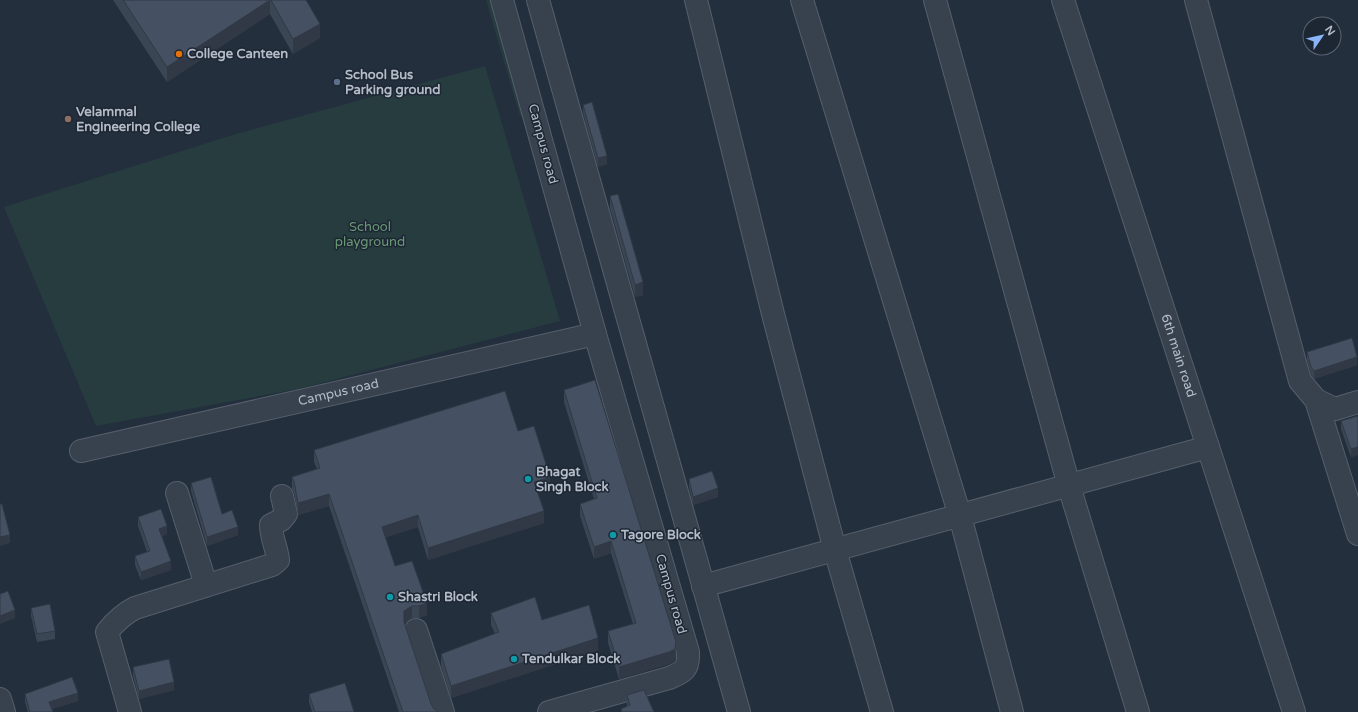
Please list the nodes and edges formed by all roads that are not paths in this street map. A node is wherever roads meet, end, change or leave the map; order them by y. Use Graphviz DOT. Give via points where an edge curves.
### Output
graph roads {
  1 [pos="502,0"];
  2 [pos="538,0"];
  3 [pos="696,0"];
  4 [pos="802,0"];
  5 [pos="935,0"];
  6 [pos="1063,0"];
  7 [pos="1196,0"];
  8 [pos="595,334"];
  9 [pos="1316,400"];
  10 [pos="1358,402"];
  11 [pos="1208,447"];
  12 [pos="81,451"];
  13 [pos="673,480"];
  14 [pos="1069,486"];
  15 [pos="641,490"];
  16 [pos="177,493"];
  17 [pos="282,496"];
  18 [pos="960,516"];
  19 [pos="1358,534"];
  20 [pos="835,550"];
  21 [pos="206,585"];
  22 [pos="703,586"];
  23 [pos="416,630"];
  24 [pos="0,700"];
  25 [pos="4,712"];
  26 [pos="130,712"];
  27 [pos="443,712"];
  28 [pos="549,712"];
  29 [pos="739,712"];
  30 [pos="882,712"];
  31 [pos="1012,712"];
  32 [pos="1138,712"];
  33 [pos="1294,712"];
  1 -- 8 [label="street, Campus road"];
  2 -- 13 [label="street"];
  3 -- 20 [label="street" via="773,314"];
  4 -- 18 [label="street"];
  5 -- 14 [label="street"];
  6 -- 11 [label="street, 6th main road"];
  7 -- 9 [label="street" via="1300,381"];
  8 -- 12 [label="street, Campus road"];
  8 -- 15 [label="street, Campus road"];
  9 -- 10 [label="street" via="1336,409"];
  9 -- 19 [label="street"];
  11 -- 14 [label="street"];
  11 -- 33 [label="street, 6th main road"];
  13 -- 15 [label="street"];
  13 -- 22 [label="street"];
  14 -- 18 [label="street"];
  14 -- 32 [label="street"];
  15 -- 28 [label="street, Campus road" via="688,652 688,663 682,673 669,678"];
  16 -- 21 [label="street"];
  17 -- 21 [label="street" via="286,514 271,525 278,560 272,565"];
  18 -- 20 [label="street"];
  18 -- 31 [label="street"];
  20 -- 22 [label="street"];
  20 -- 30 [label="street"];
  21 -- 26 [label="street" via="135,608 116,621 107,632"];
  22 -- 29 [label="street"];
  23 -- 27 [label="street"];
  24 -- 25 [label="street"];
}
